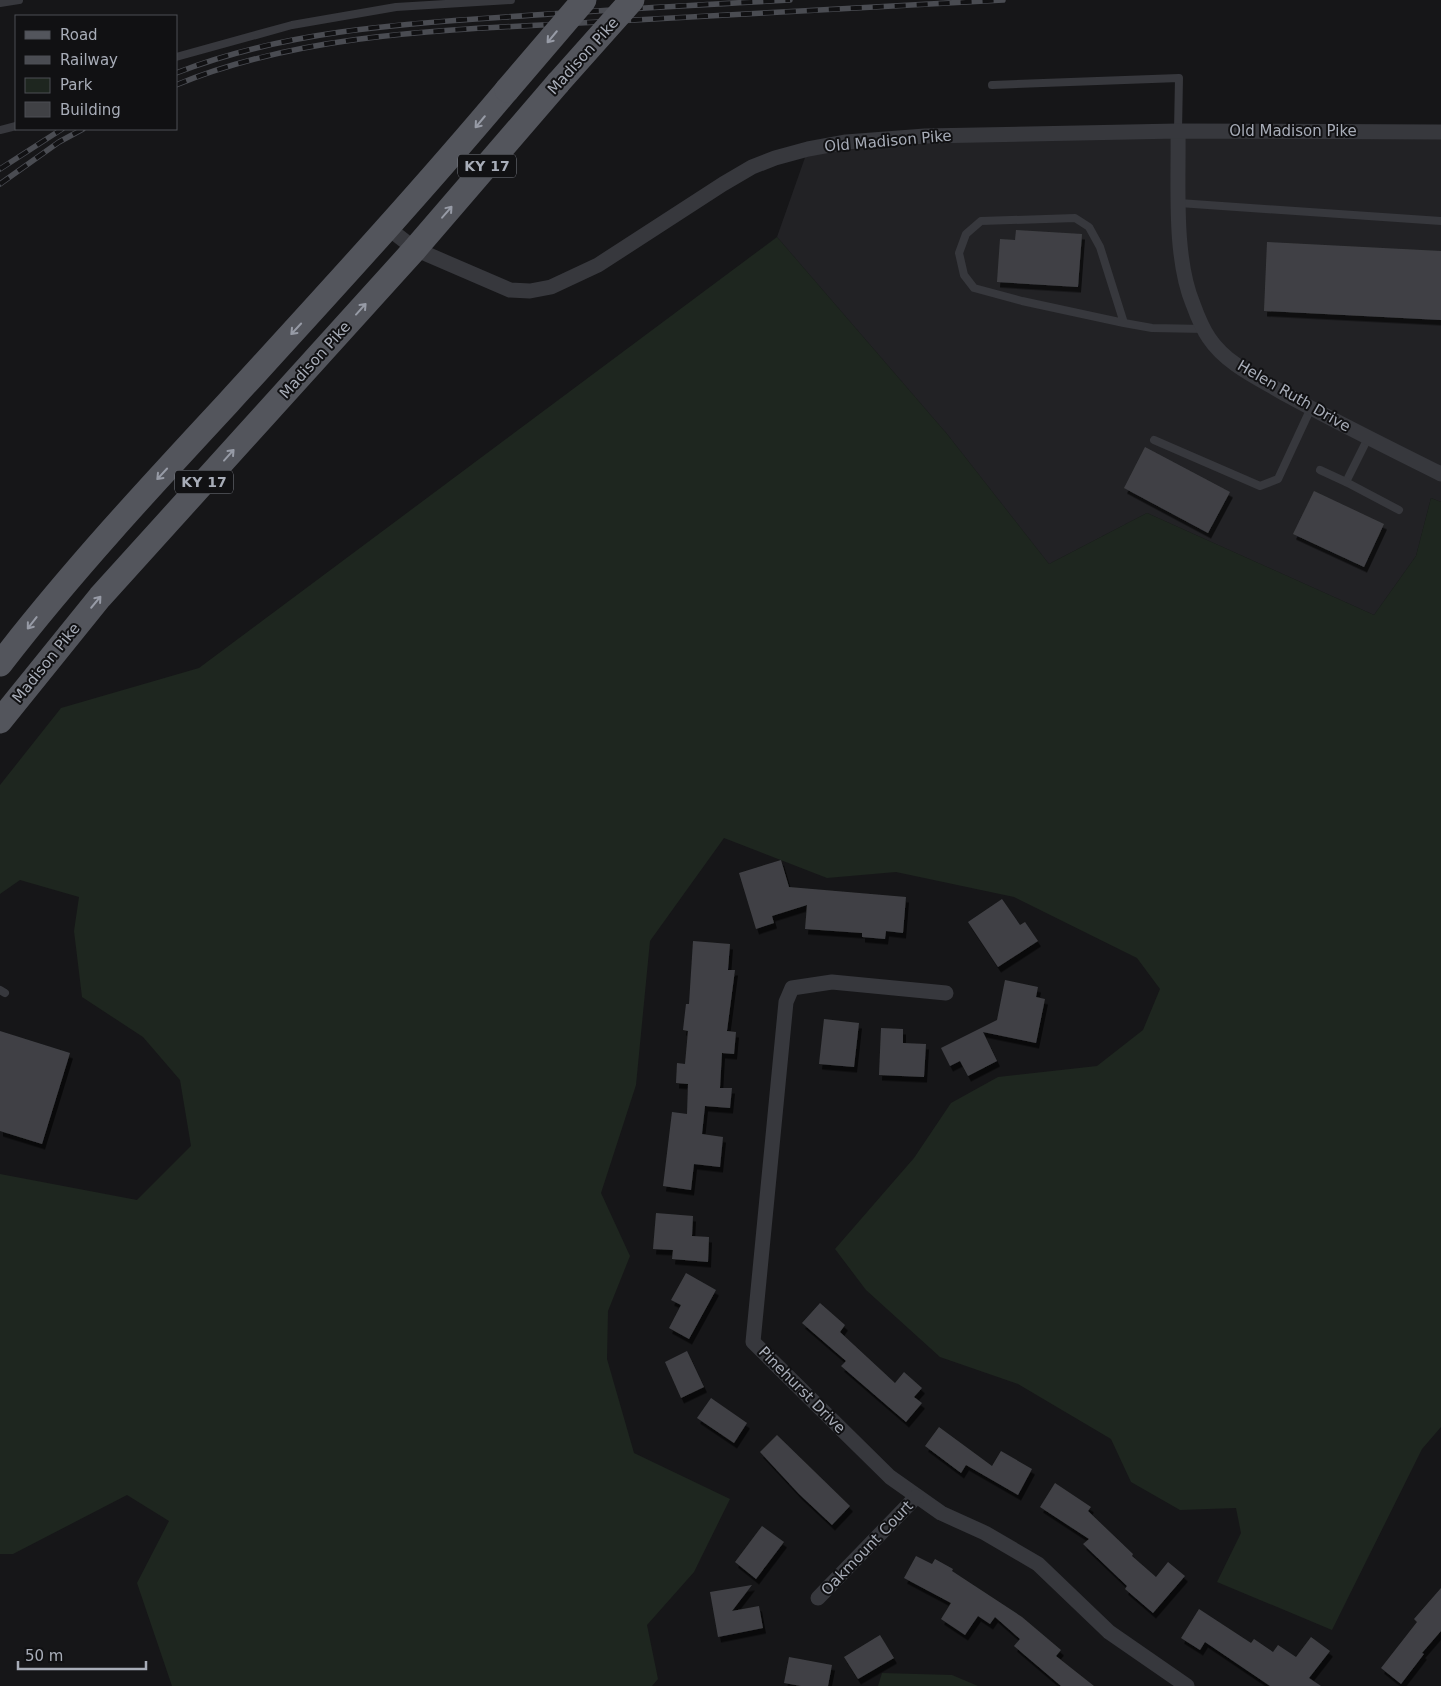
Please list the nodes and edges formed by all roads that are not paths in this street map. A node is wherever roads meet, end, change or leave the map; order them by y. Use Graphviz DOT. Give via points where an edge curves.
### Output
graph roads {
  1 [pos="19,0"];
  2 [pos="511,0"];
  3 [pos="584,0"];
  4 [pos="632,0"];
  5 [pos="0,4"];
  6 [pos="178,56"];
  7 [pos="992,85"];
  8 [pos="15,126"];
  9 [pos="0,130"];
  10 [pos="1178,130"];
  11 [pos="1441,132"];
  12 [pos="1179,203"];
  13 [pos="1441,221"];
  14 [pos="388,228"];
  15 [pos="415,249"];
  16 [pos="1124,323"];
  17 [pos="1204,329"];
  18 [pos="1312,408"];
  19 [pos="1368,438"];
  20 [pos="1154,440"];
  21 [pos="1320,470"];
  22 [pos="1441,474"];
  23 [pos="1346,482"];
  24 [pos="1399,510"];
  25 [pos="0,664"];
  26 [pos="0,722"];
  27 [pos="946,993"];
  28 [pos="916,1497"];
  29 [pos="818,1598"];
  30 [pos="1187,1686"];
  1 -- 5 [label="lane"];
  2 -- 6 [label="lane" via="396,7 292,25"];
  3 -- 14 [label="main road, KY 17, one-way, bridge"];
  15 -- 4 [label="main road, Madison Pike / KY 17, one-way, bridge"];
  7 -- 10 [label="lane" via="1179,78"];
  8 -- 9 [label="lane"];
  10 -- 11 [label="street, Old Madison Pike"];
  10 -- 12 [label="street, Helen Ruth Drive"];
  10 -- 15 [label="street, Old Madison Pike" via="925,136 846,142 808,149 752,167 598,264 550,287 530,291 510,290"];
  12 -- 13 [label="lane"];
  12 -- 17 [label="street, Helen Ruth Drive" via="1185,278"];
  14 -- 15 [label="street, Old Madison Pike"];
  14 -- 25 [label="main road, KY 17, one-way" via="107,534"];
  26 -- 15 [label="main road, Madison Pike / KY 17, one-way" via="100,597"];
  16 -- 16 [label="lane" via="974,288 964,275 960,253 966,234 981,221 1075,218 1089,227 1100,247"];
  16 -- 17 [label="lane" via="1152,328"];
  17 -- 18 [label="street, Helen Ruth Drive" via="1223,354 1249,374"];
  18 -- 19 [label="street, Helen Ruth Drive"];
  18 -- 20 [label="lane" via="1278,479 1260,486"];
  19 -- 22 [label="street, Helen Ruth Drive"];
  19 -- 23 [label="lane"];
  21 -- 23 [label="lane"];
  23 -- 24 [label="lane"];
  27 -- 28 [label="street, Pinehurst Drive" via="832,982 792,988 786,1002 753,1342 890,1477"];
  28 -- 29 [label="street, Oakmount Court"];
  28 -- 30 [label="street, Pinehurst Drive" via="1038,1564 1108,1632"];
}
